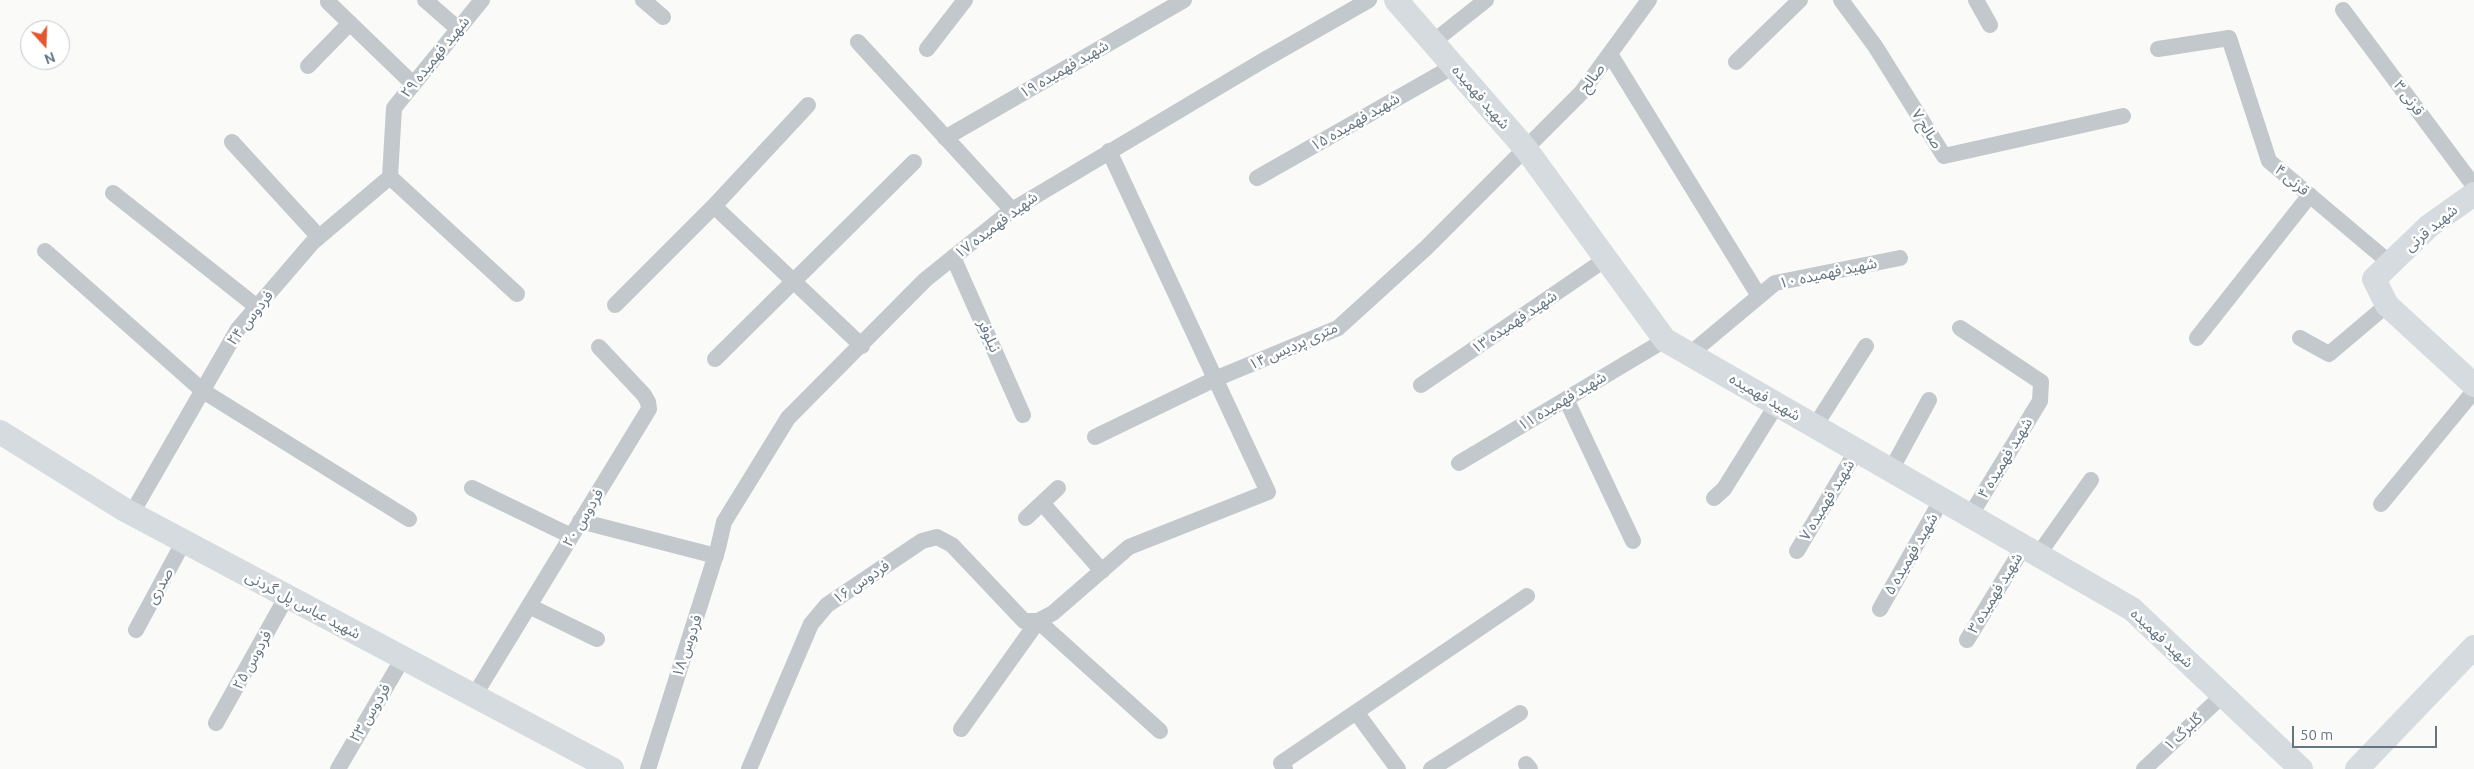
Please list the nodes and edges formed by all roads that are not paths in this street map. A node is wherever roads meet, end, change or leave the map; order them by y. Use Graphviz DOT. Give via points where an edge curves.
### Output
graph roads {
  1 [pos="425,0"];
  2 [pos="482,0"];
  3 [pos="643,0"];
  4 [pos="965,0"];
  5 [pos="1184,0"];
  6 [pos="1369,0"];
  7 [pos="1396,0"];
  8 [pos="1486,0"];
  9 [pos="1649,0"];
  10 [pos="1800,0"];
  11 [pos="1840,0"];
  12 [pos="1976,0"];
  13 [pos="328,2"];
  14 [pos="2343,10"];
  15 [pos="663,17"];
  16 [pos="350,23"];
  17 [pos="1990,25"];
  18 [pos="457,28"];
  19 [pos="858,42"];
  20 [pos="1433,42"];
  21 [pos="927,49"];
  22 [pos="2158,49"];
  23 [pos="1610,54"];
  24 [pos="1736,62"];
  25 [pos="308,66"];
  26 [pos="1454,66"];
  27 [pos="413,84"];
  28 [pos="808,105"];
  29 [pos="2123,116"];
  30 [pos="945,138"];
  31 [pos="232,142"];
  32 [pos="1526,149"];
  33 [pos="1109,151"];
  34 [pos="914,162"];
  35 [pos="390,177"];
  36 [pos="1257,178"];
  37 [pos="2474,186"];
  38 [pos="113,193"];
  39 [pos="2474,194"];
  40 [pos="2310,195"];
  41 [pos="714,206"];
  42 [pos="1012,210"];
  43 [pos="319,237"];
  44 [pos="45,251"];
  45 [pos="953,257"];
  46 [pos="1900,258"];
  47 [pos="1606,259"];
  48 [pos="2390,264"];
  49 [pos="794,282"];
  50 [pos="517,294"];
  51 [pos="1759,296"];
  52 [pos="615,304"];
  53 [pos="2387,305"];
  54 [pos="257,307"];
  55 [pos="1960,328"];
  56 [pos="2197,338"];
  57 [pos="2300,338"];
  58 [pos="1665,340"];
  59 [pos="862,346"];
  60 [pos="1866,346"];
  61 [pos="599,347"];
  62 [pos="1690,354"];
  63 [pos="715,360"];
  64 [pos="1216,379"];
  65 [pos="1421,385"];
  66 [pos="2474,385"];
  67 [pos="202,391"];
  68 [pos="2474,391"];
  69 [pos="1566,399"];
  70 [pos="1929,400"];
  71 [pos="1777,404"];
  72 [pos="1024,414"];
  73 [pos="1816,426"];
  74 [pos="0,432"];
  75 [pos="1095,437"];
  76 [pos="1857,450"];
  77 [pos="1459,463"];
  78 [pos="1891,470"];
  79 [pos="2090,480"];
  80 [pos="472,488"];
  81 [pos="1058,488"];
  82 [pos="1714,498"];
  83 [pos="1942,499"];
  84 [pos="1042,503"];
  85 [pos="2382,504"];
  86 [pos="132,513"];
  87 [pos="1970,516"];
  88 [pos="1026,518"];
  89 [pos="409,519"];
  90 [pos="580,521"];
  91 [pos="724,522"];
  92 [pos="571,536"];
  93 [pos="184,541"];
  94 [pos="1633,541"];
  95 [pos="2031,550"];
  96 [pos="1797,551"];
  97 [pos="716,556"];
  98 [pos="1102,570"];
  99 [pos="287,596"];
  100 [pos="1527,596"];
  101 [pos="529,606"];
  102 [pos="1880,609"];
  103 [pos="1038,621"];
  104 [pos="136,630"];
  105 [pos="597,639"];
  106 [pos="1967,640"];
  107 [pos="2474,647"];
  108 [pos="403,658"];
  109 [pos="2223,695"];
  110 [pos="474,696"];
  111 [pos="1356,712"];
  112 [pos="1520,713"];
  113 [pos="216,723"];
  114 [pos="961,729"];
  115 [pos="1160,731"];
  116 [pos="1283,766"];
  117 [pos="601,767"];
  118 [pos="338,769"];
  119 [pos="648,769"];
  120 [pos="749,769"];
  121 [pos="1398,769"];
  122 [pos="1431,769"];
  123 [pos="2144,769"];
  124 [pos="2301,769"];
  125 [pos="2357,769"];
  1 -- 18 [label="street"];
  2 -- 18 [label="street, شهید فهمیده ۲۹"];
  3 -- 15 [label="street"];
  4 -- 21 [label="street"];
  5 -- 30 [label="street, شهید فهمیده ۱۹"];
  6 -- 33 [label="street, شهید فهمیده ۱۷"];
  7 -- 20 [label="street, شهید فهمیده"];
  8 -- 20 [label="street"];
  9 -- 23 [label="street, صالح"];
  10 -- 24 [label="street"];
  11 -- 29 [label="street, صالح ۷" via="1875,46 1944,156"];
  12 -- 17 [label="street"];
  13 -- 16 [label="street"];
  14 -- 37 [label="street, قرنی ۳"];
  16 -- 25 [label="street"];
  16 -- 27 [label="street"];
  18 -- 27 [label="street, شهید فهمیده ۲۹"];
  19 -- 30 [label="street"];
  20 -- 26 [label="street, شهید فهمیده"];
  22 -- 40 [label="street, قرنی ۴" via="2229,38 2269,161"];
  23 -- 32 [label="street, صالح" via="1581,93"];
  23 -- 51 [label="street"];
  26 -- 32 [label="street, شهید فهمیده"];
  26 -- 36 [label="street, شهید فهمیده ۱۵"];
  27 -- 35 [label="street, شهید فهمیده ۲۹" via="394,108"];
  28 -- 41 [label="street"];
  30 -- 42 [label="street"];
  31 -- 43 [label="street"];
  32 -- 47 [label="street, شهید فهمیده"];
  32 -- 64 [label="street, ۱۴ متری پردیس" via="1426,248 1338,328"];
  33 -- 42 [label="street, شهید فهمیده ۱۷"];
  33 -- 64 [label="street"];
  34 -- 49 [label="street"];
  35 -- 43 [label="street, فردوس ۲۴"];
  35 -- 50 [label="street"];
  38 -- 54 [label="street"];
  39 -- 48 [label="street, شهید قرنی" via="2429,226"];
  40 -- 48 [label="street, قرنی ۴"];
  40 -- 56 [label="street"];
  41 -- 49 [label="street"];
  41 -- 52 [label="street"];
  42 -- 45 [label="street, شهید فهمیده ۱۷"];
  43 -- 54 [label="street, فردوس ۲۴"];
  44 -- 67 [label="street"];
  45 -- 59 [label="street, شهید فهمیده ۱۷" via="925,280"];
  45 -- 72 [label="street, نیلوفر"];
  46 -- 51 [label="street, شهید فهمیده ۱۰" via="1775,283"];
  47 -- 58 [label="street, شهید فهمیده"];
  47 -- 65 [label="street, شهید فهمیده ۱۳"];
  48 -- 53 [label="street, شهید قرنی" via="2374,279"];
  49 -- 59 [label="street"];
  49 -- 63 [label="street"];
  51 -- 62 [label="street, شهید فهمیده ۱۰"];
  53 -- 57 [label="street" via="2329,354"];
  53 -- 66 [label="street"];
  54 -- 67 [label="street, فردوس ۲۴" via="238,329"];
  55 -- 87 [label="street, شهید فهمیده ۴" via="2041,382 2040,401"];
  58 -- 62 [label="street, شهید فهمیده"];
  58 -- 69 [label="street, شهید فهمیده ۱۱"];
  59 -- 91 [label="street, شهید فهمیده ۱۷" via="788,418"];
  60 -- 73 [label="street"];
  61 -- 90 [label="street, فردوس ۲۰" via="644,395 649,409"];
  62 -- 71 [label="street, شهید فهمیده"];
  64 -- 75 [label="street, ۱۴ متری پردیس"];
  64 -- 98 [label="street" via="1268,492 1129,547"];
  67 -- 86 [label="street, فردوس ۲۴"];
  67 -- 89 [label="street"];
  68 -- 85 [label="street"];
  69 -- 77 [label="street, شهید فهمیده ۱۱"];
  69 -- 94 [label="street"];
  70 -- 78 [label="street"];
  71 -- 73 [label="street, شهید فهمیده"];
  71 -- 82 [label="street" via="1724,489"];
  73 -- 76 [label="street, شهید فهمیده"];
  74 -- 86 [label="street, شهید عباس پل گردنی"];
  76 -- 78 [label="street, شهید فهمیده"];
  76 -- 96 [label="street, شهید فهمیده ۷"];
  78 -- 83 [label="street, شهید فهمیده"];
  79 -- 95 [label="street, شهید فهمیده ۳"];
  80 -- 92 [label="street"];
  81 -- 84 [label="street"];
  83 -- 87 [label="street, شهید فهمیده"];
  83 -- 102 [label="street, شهید فهمیده ۵"];
  84 -- 88 [label="street"];
  84 -- 98 [label="street"];
  86 -- 93 [label="street, شهید عباس پل گردنی"];
  87 -- 95 [label="street, شهید فهمیده"];
  90 -- 92 [label="street, فردوس ۲۰"];
  90 -- 97 [label="street"];
  91 -- 97 [label="street, فردوس ۱۸"];
  92 -- 101 [label="street, فردوس ۲۰"];
  93 -- 99 [label="street, شهید عباس پل گردنی"];
  93 -- 104 [label="street, صدری"];
  95 -- 106 [label="street, شهید فهمیده ۳"];
  95 -- 109 [label="street, شهید فهمیده" via="2132,609"];
  97 -- 119 [label="street, فردوس ۱۸"];
  98 -- 103 [label="street" via="1053,613"];
  99 -- 108 [label="street, شهید عباس پل گردنی"];
  99 -- 113 [label="street, فردوس ۲۵"];
  100 -- 111 [label="street"];
  101 -- 105 [label="street"];
  101 -- 110 [label="street, فردوس ۲۰"];
  103 -- 114 [label="street"];
  103 -- 115 [label="street"];
  103 -- 120 [label="street, فردوس ۱۶" via="1024,621 952,545 937,537 922,541 827,604 810,624"];
  107 -- 125 [label="street"];
  108 -- 110 [label="street, شهید عباس پل گردنی"];
  108 -- 118 [label="street, فردوس ۲۳"];
  109 -- 123 [label="street, گلبرگ ۱"];
  109 -- 124 [label="street, شهید فهمیده"];
  110 -- 117 [label="street, شهید عباس پل گردنی"];
  111 -- 116 [label="street"];
  111 -- 121 [label="street"];
  112 -- 122 [label="street"];
}
